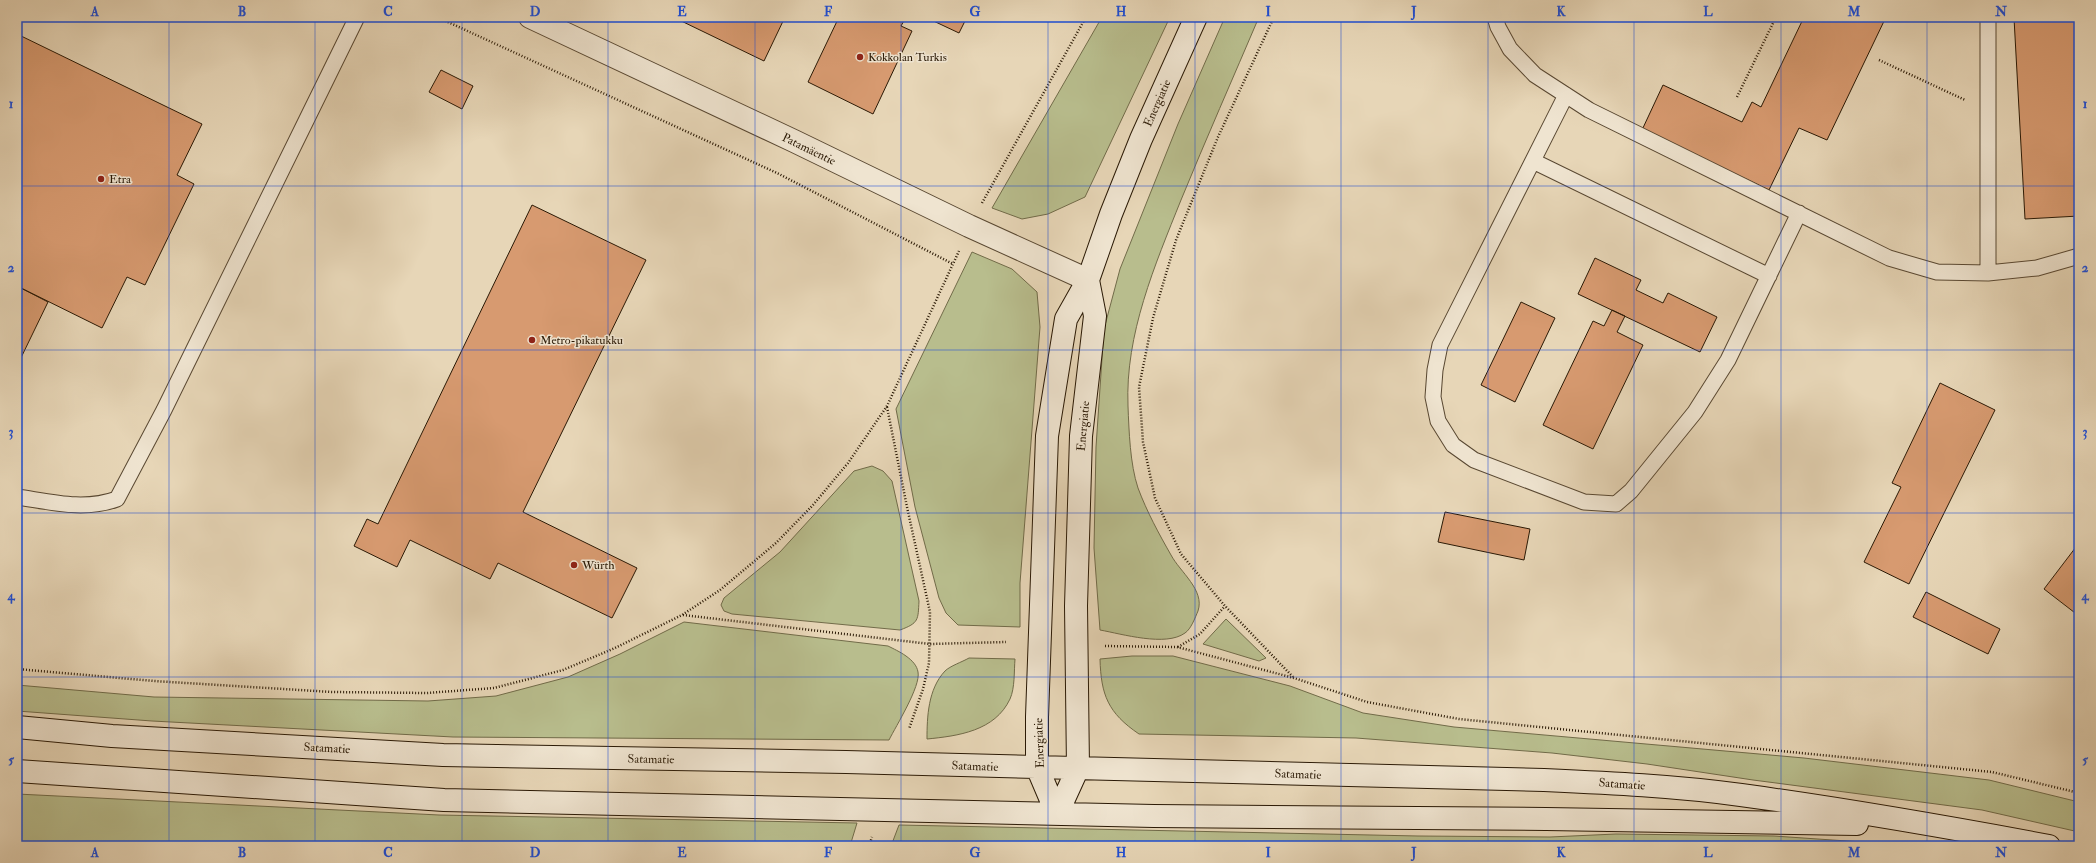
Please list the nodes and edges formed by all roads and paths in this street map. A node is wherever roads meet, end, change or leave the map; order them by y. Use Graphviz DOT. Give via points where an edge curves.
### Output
graph roads {
  1 [pos="357,17"];
  2 [pos="437,17"];
  3 [pos="530,17"];
  4 [pos="1086,17"];
  5 [pos="1196,17"];
  6 [pos="1274,17"];
  7 [pos="1495,17"];
  8 [pos="1776,17"];
  9 [pos="1988,17"];
  10 [pos="1879,60"];
  11 [pos="1566,95"];
  12 [pos="1738,97"];
  13 [pos="1987,110"];
  14 [pos="1533,161"];
  15 [pos="1799,213"];
  16 [pos="969,226"];
  17 [pos="2079,256"];
  18 [pos="953,264"];
  19 [pos="1988,274"];
  20 [pos="1769,276"];
  21 [pos="1088,280"];
  22 [pos="887,406"];
  23 [pos="17,497"];
  24 [pos="1225,606"];
  25 [pos="682,615"];
  26 [pos="1006,642"];
  27 [pos="930,644"];
  28 [pos="1105,646"];
  29 [pos="1177,647"];
  30 [pos="17,669"];
  31 [pos="1294,678"];
  32 [pos="17,727"];
  33 [pos="909,729"];
  34 [pos="1037,767"];
  35 [pos="1078,768"];
  36 [pos="17,771"];
  37 [pos="2079,793"];
  38 [pos="1057,814"];
  39 [pos="1930,825"];
  40 [pos="873,836"];
  41 [pos="869,846"];
  42 [pos="2049,846"];
  1 -- 23 [label="lane" via="164,410 117,499 100,505 80,506"];
  2 -- 18 [label="path" via="777,173"];
  3 -- 16 [label="main road, Patamäentie"];
  4 -- 16 [label="path"];
  5 -- 21 [label="main road, Energiatie" via="1141,139"];
  6 -- 24 [label="path" via="1218,137 1176,240 1153,318 1139,387 1143,442 1155,498 1181,554"];
  7 -- 11 [label="lane" via="1510,50 1535,75"];
  8 -- 12 [label="path"];
  9 -- 13 [label="lane"];
  10 -- 13 [label="path"];
  11 -- 14 [label="lane"];
  11 -- 15 [label="lane" via="1589,110"];
  13 -- 19 [label="lane"];
  14 -- 20 [label="lane"];
  14 -- 20 [label="lane" via="1440,345 1435,370 1433,397 1438,422 1452,445 1474,460 1584,502 1616,504 1631,491 1695,412 1728,360"];
  15 -- 19 [label="lane" via="1889,258 1937,272"];
  15 -- 20 [label="lane"];
  16 -- 18 [label="path"];
  16 -- 21 [label="main road, Patamäentie"];
  17 -- 19 [label="lane" via="2037,268"];
  18 -- 22 [label="path"];
  21 -- 34 [label="main road, Energiatie" via="1066,319 1047,436"];
  21 -- 35 [label="main road, Energiatie" via="1095,316 1080,444 1076,606"];
  22 -- 25 [label="path" via="848,463 814,505 770,548 720,590"];
  22 -- 27 [label="path" via="906,507 930,612"];
  24 -- 29 [label="path" via="1200,634"];
  24 -- 31 [label="path"];
  25 -- 27 [label="path"];
  25 -- 30 [label="path" via="564,670 494,688 427,693 332,692"];
  26 -- 27 [label="path"];
  27 -- 33 [label="path" via="923,689"];
  28 -- 29 [label="path"];
  29 -- 31 [label="path"];
  31 -- 37 [label="path" via="1368,702 1459,719 1992,772"];
  32 -- 34 [label="main road, Satamatie" via="112,736 443,755"];
  34 -- 35 [label="main road, Satamatie"];
  34 -- 38 [label="main road, Energiatie"];
  35 -- 38 [label="main road, Energiatie"];
  35 -- 39 [label="main road, Satamatie" via="1638,784 1740,794"];
  36 -- 38 [label="main road, Satamatie" via="444,800"];
  38 -- 39 [label="main road, Satamatie"];
  39 -- 42 [label="main road, Satamatie"];
  40 -- 41 [label="path"];
}
